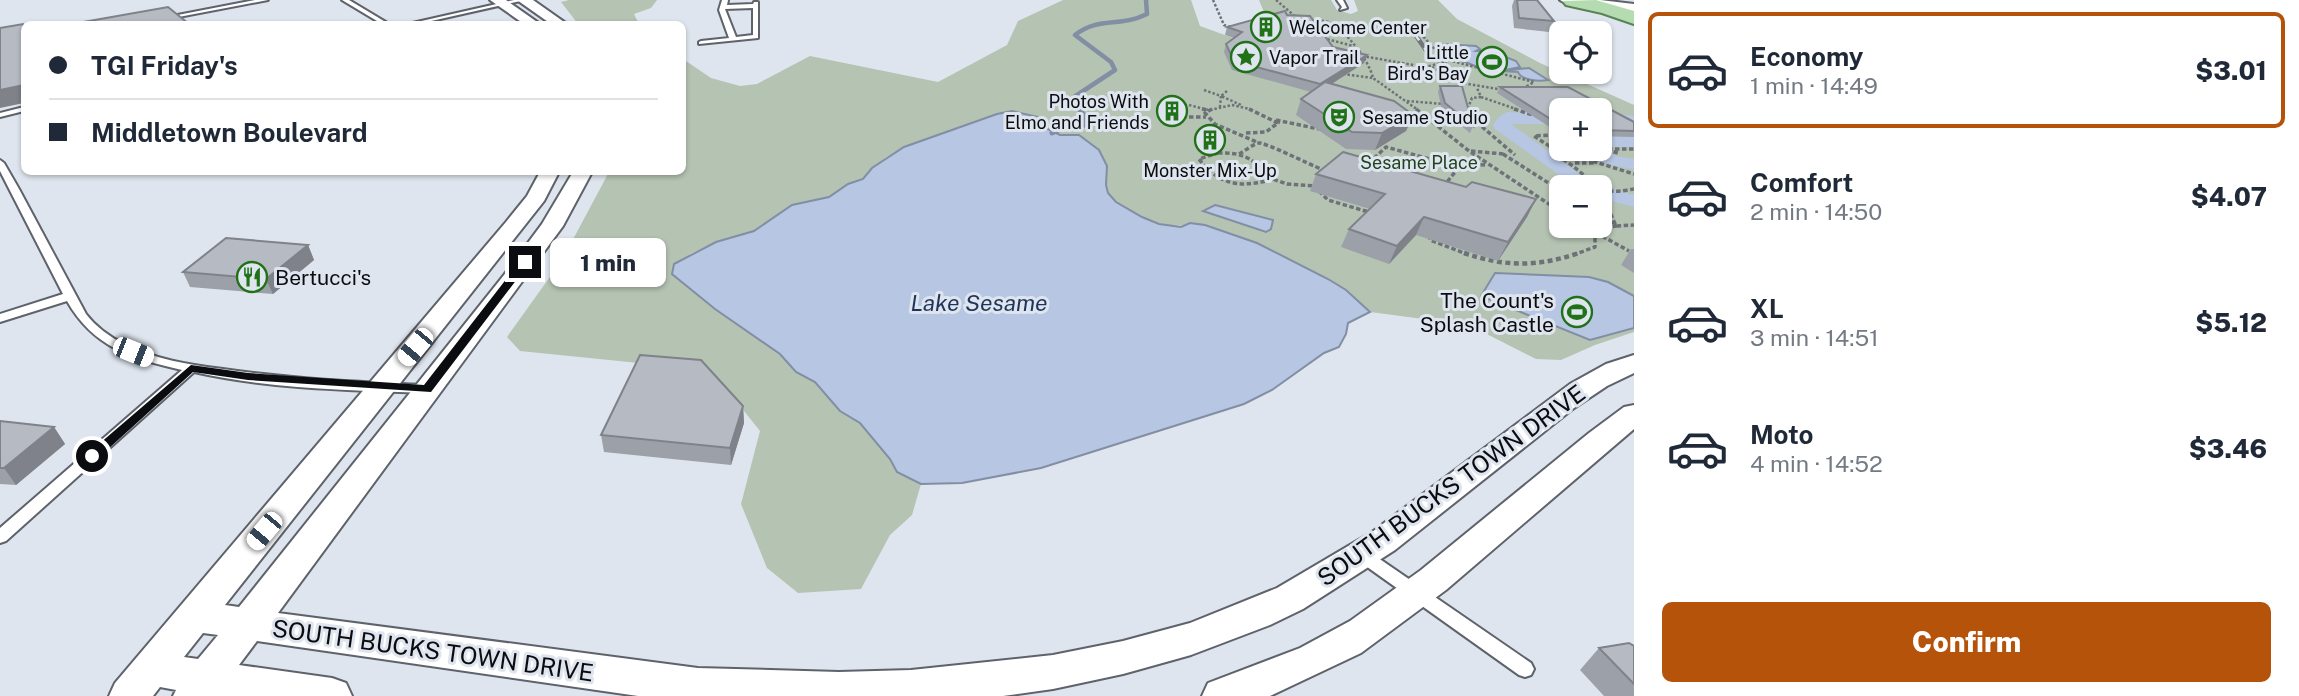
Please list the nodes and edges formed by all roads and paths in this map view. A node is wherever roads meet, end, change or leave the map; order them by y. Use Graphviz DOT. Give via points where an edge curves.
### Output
graph roads {
  1 [pos="265,0"];
  2 [pos="345,0"];
  3 [pos="523,0"];
  4 [pos="1213,0"];
  5 [pos="1276,0"];
  6 [pos="1340,0"];
  7 [pos="1567,0"];
  8 [pos="1608,0"];
  9 [pos="1573,1"];
  10 [pos="500,2"];
  11 [pos="724,3"];
  12 [pos="1634,6"];
  13 [pos="1342,9"];
  14 [pos="1634,18"];
  15 [pos="150,21"];
  16 [pos="381,21"];
  17 [pos="423,21"];
  18 [pos="528,21"];
  19 [pos="555,21"];
  20 [pos="1237,29"];
  21 [pos="1422,34"];
  22 [pos="1321,37"];
  23 [pos="733,39"];
  24 [pos="701,43"];
  25 [pos="1353,46"];
  26 [pos="1349,54"];
  27 [pos="1362,56"];
  28 [pos="1443,59"];
  29 [pos="1432,67"];
  30 [pos="1341,73"];
  31 [pos="1373,78"];
  32 [pos="1477,88"];
  33 [pos="1204,90"];
  34 [pos="1511,90"];
  35 [pos="1520,90"];
  36 [pos="1227,91"];
  37 [pos="1221,96"];
  38 [pos="1481,97"];
  39 [pos="1406,101"];
  40 [pos="1171,105"];
  41 [pos="1450,105"];
  42 [pos="1220,107"];
  43 [pos="1245,107"];
  44 [pos="21,110"];
  45 [pos="1208,110"];
  46 [pos="0,115"];
  47 [pos="1182,117"];
  48 [pos="1207,117"];
  49 [pos="1538,118"];
  50 [pos="1275,120"];
  51 [pos="1326,131"];
  52 [pos="1246,133"];
  53 [pos="1549,135"];
  54 [pos="1259,143"];
  55 [pos="1379,145"];
  56 [pos="1549,146"];
  57 [pos="1386,147"];
  58 [pos="1612,149"];
  59 [pos="1634,149"];
  60 [pos="1612,150"];
  61 [pos="1469,151"];
  62 [pos="1618,152"];
  63 [pos="1238,154"];
  64 [pos="1503,154"];
  65 [pos="1568,161"];
  66 [pos="1594,161"];
  67 [pos="0,163"];
  68 [pos="1444,163"];
  69 [pos="1574,163"];
  70 [pos="1597,163"];
  71 [pos="1488,165"];
  72 [pos="1363,169"];
  73 [pos="1322,172"];
  74 [pos="1634,174"];
  75 [pos="548,175"];
  76 [pos="580,175"];
  77 [pos="1267,177"];
  78 [pos="1549,183"];
  79 [pos="1634,189"];
  80 [pos="1438,193"];
  81 [pos="1328,200"];
  82 [pos="1549,204"];
  83 [pos="1332,209"];
  84 [pos="1377,214"];
  85 [pos="1612,217"];
  86 [pos="1612,224"];
  87 [pos="1634,225"];
  88 [pos="1616,226"];
  89 [pos="1612,227"];
  90 [pos="1428,233"];
  91 [pos="1594,238"];
  92 [pos="1606,238"];
  93 [pos="1629,251"];
  94 [pos="70,296"];
  95 [pos="0,318"];
  96 [pos="1634,363"];
  97 [pos="191,368"];
  98 [pos="382,387"];
  99 [pos="427,389"];
  100 [pos="1634,414"];
  101 [pos="0,537"];
  102 [pos="1361,555"];
  103 [pos="1417,592"];
  104 [pos="194,616"];
  105 [pos="248,625"];
  106 [pos="1525,669"];
  107 [pos="140,682"];
  108 [pos="200,687"];
  109 [pos="332,696"];
  110 [pos="1222,696"];
  1 -- 15 [label="lane"];
  2 -- 16 [label="lane"];
  3 -- 10 [label="lane"];
  3 -- 19 [label="street"];
  4 -- 20 [label="path" via="1224,24"];
  5 -- 25 [label="path" via="1298,20 1330,22"];
  6 -- 13 [label="lane"];
  7 -- 9 [label="street"];
  8 -- 12 [label="street"];
  9 -- 12 [label="street"];
  9 -- 14 [label="main road"];
  10 -- 17 [label="lane"];
  10 -- 18 [label="street"];
  11 -- 23 [label="lane"];
  11 -- 23 [label="lane" via="756,5 756,37"];
  21 -- 28 [label="path"];
  22 -- 25 [label="path"];
  23 -- 24 [label="lane"];
  25 -- 27 [label="path"];
  26 -- 27 [label="path"];
  27 -- 29 [label="path"];
  27 -- 31 [label="path"];
  28 -- 29 [label="path" via="1446,62"];
  28 -- 35 [label="path" via="1534,82 1527,86 1528,91"];
  29 -- 32 [label="path"];
  30 -- 31 [label="path"];
  31 -- 39 [label="path"];
  32 -- 34 [label="path"];
  32 -- 38 [label="path"];
  33 -- 37 [label="path"];
  36 -- 37 [label="path"];
  37 -- 42 [label="path"];
  37 -- 43 [label="path"];
  38 -- 49 [label="path"];
  38 -- 64 [label="path" via="1472,98 1468,108 1457,106 1515,155"];
  39 -- 41 [label="path"];
  39 -- 61 [label="path"];
  40 -- 45 [label="path"];
  42 -- 43 [label="path"];
  42 -- 45 [label="path"];
  43 -- 50 [label="path"];
  44 -- 46 [label="lane"];
  45 -- 48 [label="path"];
  47 -- 48 [label="path"];
  48 -- 52 [label="path" via="1219,127"];
  50 -- 51 [label="path"];
  50 -- 52 [label="path" via="1276,125 1266,132"];
  52 -- 54 [label="path"];
  53 -- 56 [label="path" via="1534,136"];
  54 -- 63 [label="path"];
  54 -- 73 [label="path" via="1273,145"];
  55 -- 57 [label="path"];
  57 -- 68 [label="path"];
  57 -- 72 [label="path"];
  58 -- 59 [label="path"];
  60 -- 62 [label="path"];
  61 -- 64 [label="path"];
  61 -- 71 [label="path"];
  63 -- 77 [label="path" via="1250,157"];
  63 -- 77 [label="path" via="1207,153 1199,159 1214,179 1250,186"];
  64 -- 78 [label="path"];
  65 -- 69 [label="path"];
  66 -- 70 [label="path"];
  67 -- 94 [label="lane"];
  68 -- 71 [label="path"];
  68 -- 80 [label="path" via="1455,172"];
  69 -- 70 [label="path"];
  69 -- 79 [label="path" via="1609,191"];
  70 -- 74 [label="path"];
  71 -- 82 [label="path"];
  75 -- 98 [label="street" via="514,227"];
  76 -- 99 [label="street" via="552,226"];
  77 -- 81 [label="path" via="1287,184 1320,183 1317,189"];
  81 -- 83 [label="path"];
  81 -- 84 [label="path"];
  85 -- 88 [label="path"];
  86 -- 88 [label="path"];
  87 -- 88 [label="path"];
  88 -- 89 [label="path"];
  90 -- 91 [label="path" via="1430,240 1515,265 1550,261 1595,247"];
  92 -- 93 [label="path"];
  94 -- 95 [label="lane"];
  94 -- 97 [label="lane" via="79,313 109,342 156,361"];
  96 -- 102 [label="street, SOUTH BUCKS TOWN DRIVE" via="1577,391"];
  97 -- 98 [label="lane"];
  97 -- 101 [label="lane"];
  98 -- 99 [label="lane"];
  98 -- 104 [label="street"];
  99 -- 105 [label="street"];
  100 -- 103 [label="street"];
  102 -- 103 [label="lane"];
  102 -- 105 [label="street, SOUTH BUCKS TOWN DRIVE" via="1329,578 1258,614 1163,649 1038,677 909,691 700,687"];
  103 -- 106 [label="lane"];
  103 -- 110 [label="street" via="1361,634"];
  104 -- 105 [label="street, SOUTH BUCKS TOWN DRIVE"];
  104 -- 107 [label="street"];
  105 -- 108 [label="street"];
  107 -- 108 [label="street"];
  108 -- 109 [label="street"];
}
